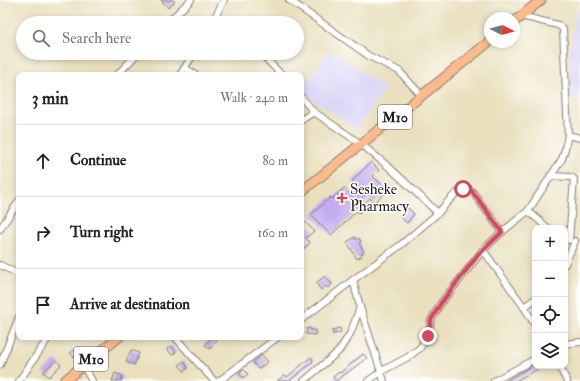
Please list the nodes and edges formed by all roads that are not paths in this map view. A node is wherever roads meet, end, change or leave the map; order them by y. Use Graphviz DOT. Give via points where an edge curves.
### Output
graph roads {
  1 [pos="192,0"];
  2 [pos="224,0"];
  3 [pos="289,0"];
  4 [pos="541,0"];
  5 [pos="175,16"];
  6 [pos="216,16"];
  7 [pos="522,16"];
  8 [pos="484,46"];
  9 [pos="131,60"];
  10 [pos="190,60"];
  11 [pos="267,60"];
  12 [pos="185,68"];
  13 [pos="120,72"];
  14 [pos="182,72"];
  15 [pos="191,72"];
  16 [pos="279,72"];
  17 [pos="422,96"];
  18 [pos="304,100"];
  19 [pos="314,112"];
  20 [pos="304,118"];
  21 [pos="568,135"];
  22 [pos="580,138"];
  23 [pos="361,144"];
  24 [pos="550,176"];
  25 [pos="304,190"];
  26 [pos="16,205"];
  27 [pos="528,211"];
  28 [pos="438,213"];
  29 [pos="544,225"];
  30 [pos="0,229"];
  31 [pos="502,232"];
  32 [pos="572,240"];
  33 [pos="483,250"];
  34 [pos="566,261"];
  35 [pos="0,265"];
  36 [pos="16,273"];
  37 [pos="354,280"];
  38 [pos="532,301"];
  39 [pos="360,307"];
  40 [pos="524,307"];
  41 [pos="304,318"];
  42 [pos="532,320"];
  43 [pos="16,324"];
  44 [pos="47,340"];
  45 [pos="115,340"];
  46 [pos="178,340"];
  47 [pos="274,340"];
  48 [pos="580,342"];
  49 [pos="568,344"];
  50 [pos="532,361"];
  51 [pos="0,364"];
  52 [pos="83,365"];
  53 [pos="561,369"];
  54 [pos="382,371"];
  55 [pos="19,381"];
  56 [pos="64,381"];
  57 [pos="92,381"];
  58 [pos="214,381"];
  59 [pos="219,381"];
  60 [pos="304,381"];
  61 [pos="368,381"];
  62 [pos="384,381"];
  63 [pos="494,381"];
  64 [pos="567,381"];
  1 -- 5 [label="street"];
  2 -- 6 [label="street"];
  3 -- 17 [label="street" via="369,56 399,71"];
  4 -- 7 [label="main road"];
  7 -- 21 [label="street" via="558,25 562,29"];
  8 -- 17 [label="main road, M10"];
  9 -- 13 [label="street"];
  10 -- 12 [label="street"];
  11 -- 16 [label="street"];
  12 -- 14 [label="street"];
  12 -- 15 [label="street"];
  17 -- 23 [label="main road, M10"];
  18 -- 19 [label="street"];
  19 -- 20 [label="street"];
  19 -- 23 [label="street"];
  21 -- 22 [label="street"];
  21 -- 24 [label="street" via="564,154"];
  23 -- 25 [label="main road, M10"];
  23 -- 28 [label="street"];
  24 -- 27 [label="street"];
  24 -- 32 [label="street" via="574,179"];
  26 -- 30 [label="street"];
  27 -- 29 [label="street"];
  27 -- 31 [label="street"];
  28 -- 31 [label="street" via="460,190 469,189"];
  28 -- 37 [label="street"];
  31 -- 33 [label="street"];
  32 -- 34 [label="street"];
  33 -- 40 [label="street"];
  33 -- 54 [label="street" via="441,303 431,320 428,336 420,348"];
  35 -- 36 [label="street"];
  37 -- 39 [label="street"];
  37 -- 41 [label="street"];
  38 -- 40 [label="street"];
  39 -- 54 [label="street"];
  39 -- 60 [label="street" via="351,332 340,351"];
  40 -- 42 [label="street"];
  43 -- 51 [label="street"];
  44 -- 55 [label="street"];
  45 -- 52 [label="main road, M10"];
  46 -- 58 [label="street"];
  47 -- 59 [label="street"];
  48 -- 49 [label="street"];
  50 -- 63 [label="street"];
  52 -- 56 [label="main road, M10"];
  52 -- 57 [label="street"];
  53 -- 64 [label="street"];
  54 -- 61 [label="street"];
  54 -- 62 [label="street"];
}
